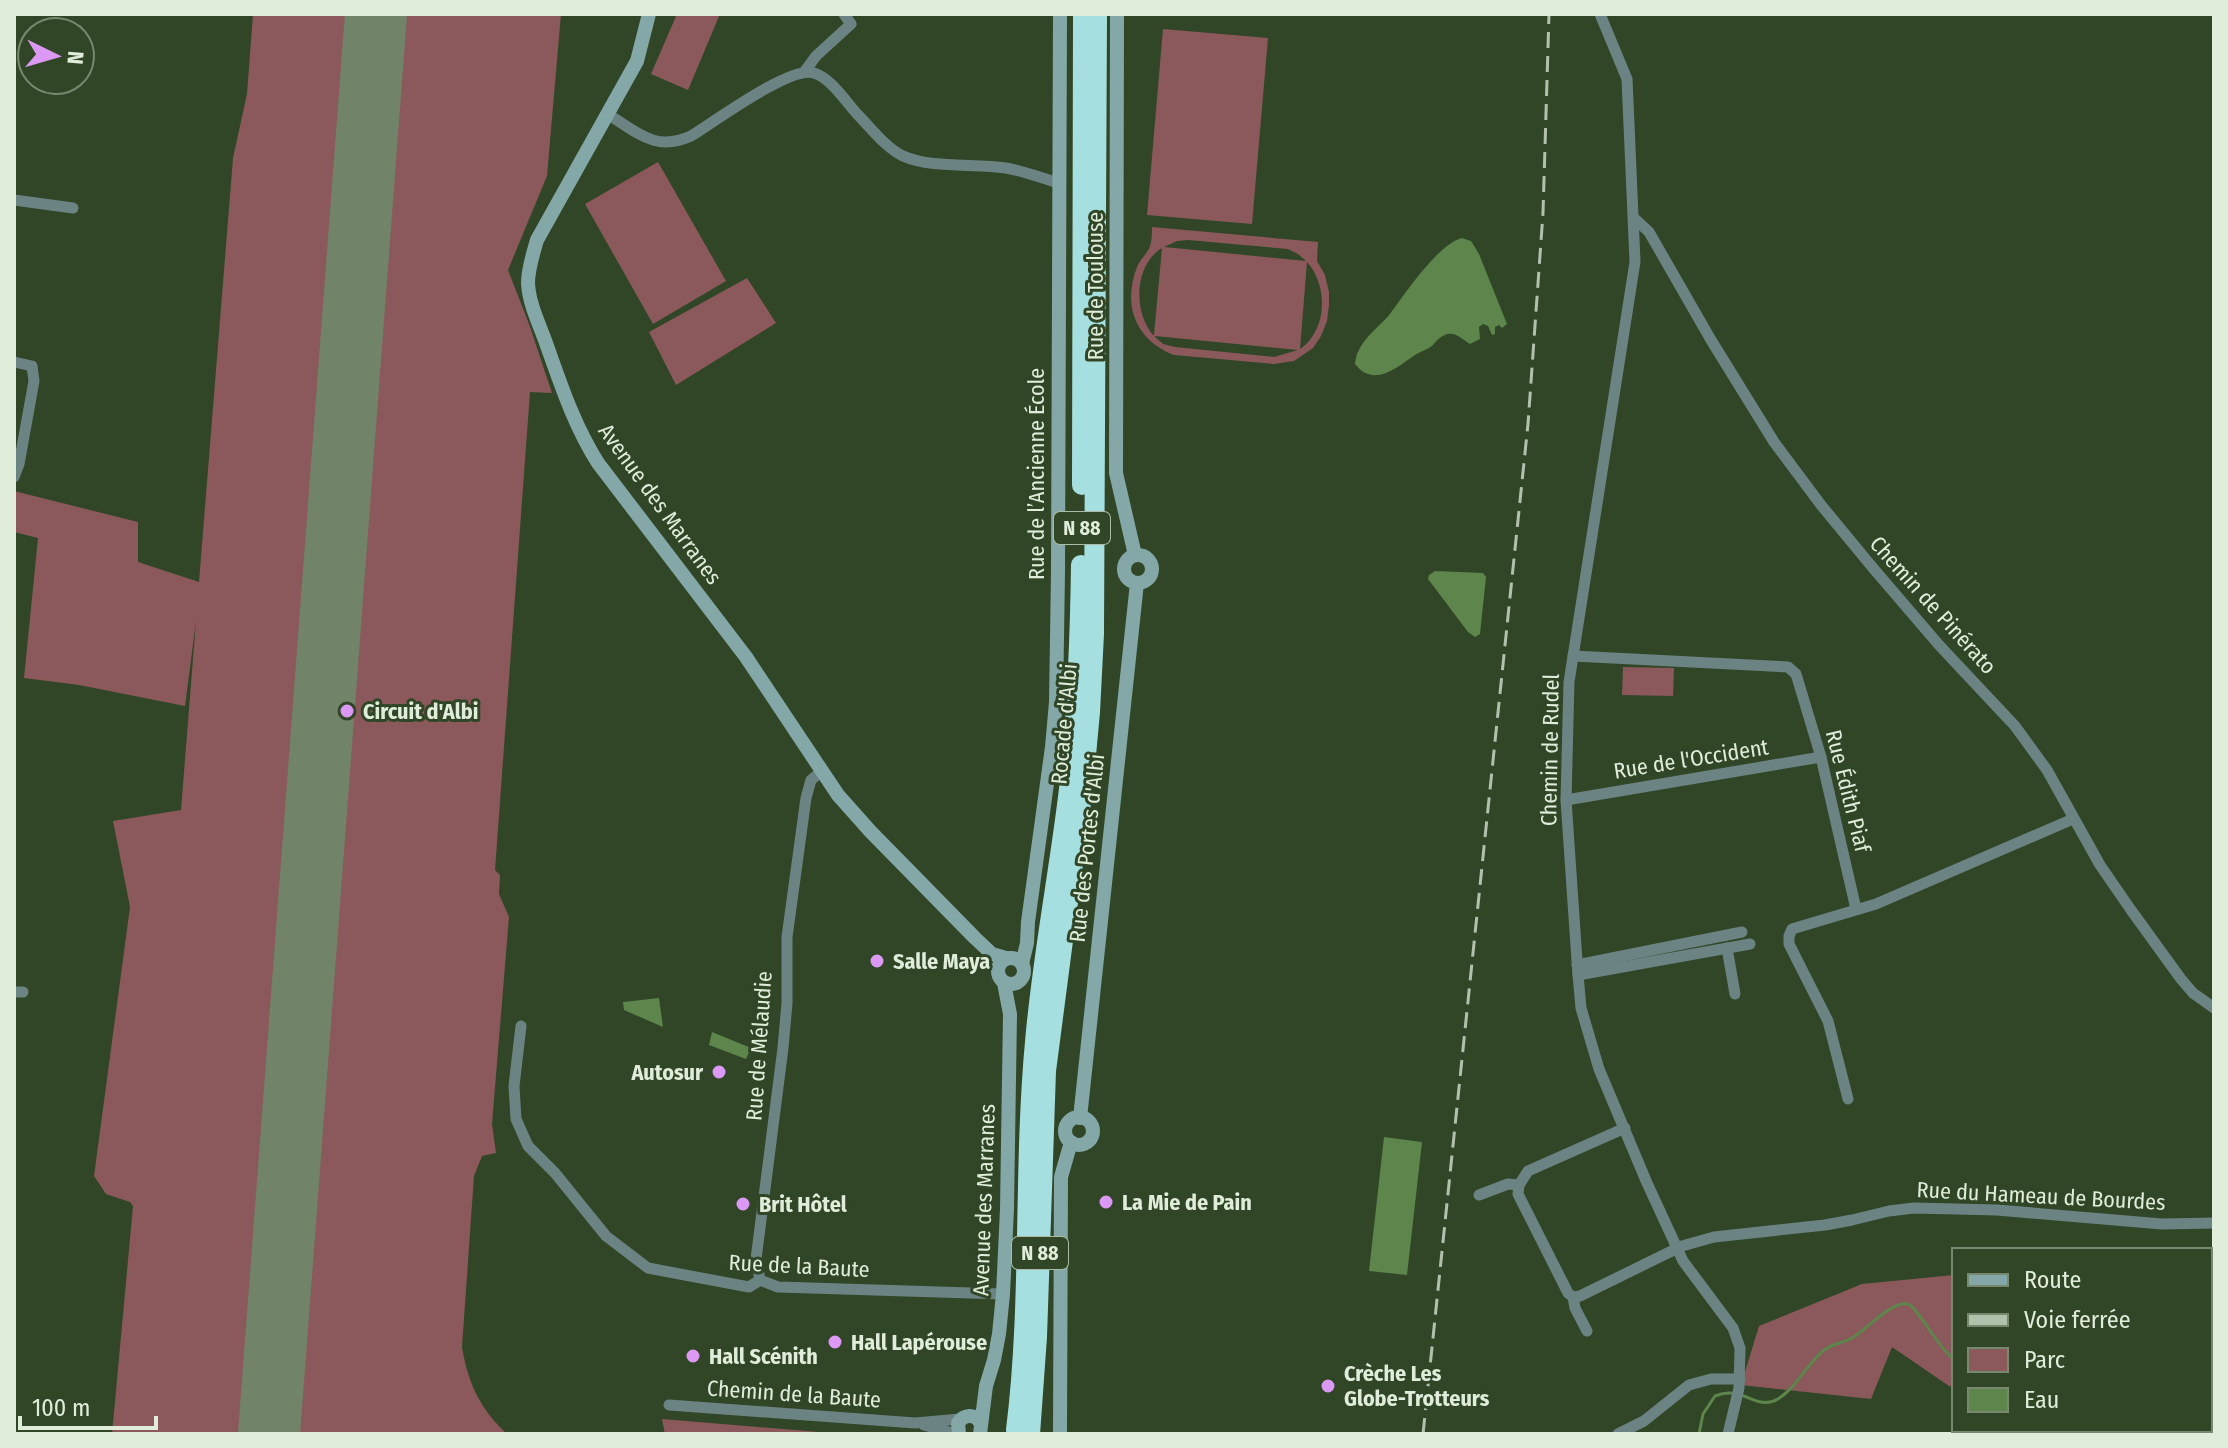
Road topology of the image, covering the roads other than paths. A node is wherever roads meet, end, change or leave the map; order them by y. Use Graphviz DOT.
graph roads {
  1 [pos="649,14"];
  2 [pos="844,14"];
  3 [pos="1060,14"];
  4 [pos="1083,14"];
  5 [pos="1097,14"];
  6 [pos="1117,14"];
  7 [pos="1600,14"];
  8 [pos="805,71"];
  9 [pos="609,115"];
  10 [pos="1059,183"];
  11 [pos="14,200"];
  12 [pos="73,208"];
  13 [pos="1634,218"];
  14 [pos="14,362"];
  15 [pos="14,477"];
  16 [pos="1137,583"];
  17 [pos="1573,656"];
  18 [pos="1821,757"];
  19 [pos="822,771"];
  20 [pos="1566,800"];
  21 [pos="2073,819"];
  22 [pos="1856,909"];
  23 [pos="1742,932"];
  24 [pos="1750,944"];
  25 [pos="1727,948"];
  26 [pos="1005,960"];
  27 [pos="1578,970"];
  28 [pos="1021,980"];
  29 [pos="1004,983"];
  30 [pos="1735,994"];
  31 [pos="2214,1008"];
  32 [pos="1010,1014"];
  33 [pos="521,1026"];
  34 [pos="1046,1071"];
  35 [pos="1848,1099"];
  36 [pos="1080,1118"];
  37 [pos="1625,1128"];
  38 [pos="1071,1142"];
  39 [pos="1519,1185"];
  40 [pos="1479,1195"];
  41 [pos="2214,1223"];
  42 [pos="1677,1247"];
  43 [pos="760,1280"];
  44 [pos="1025,1290"];
  45 [pos="1003,1294"];
  46 [pos="1573,1297"];
  47 [pos="1587,1331"];
  48 [pos="986,1386"];
  49 [pos="1739,1389"];
  50 [pos="669,1405"];
  51 [pos="961,1426"];
  52 [pos="981,1429"];
  53 [pos="1006,1434"];
  54 [pos="1016,1434"];
  55 [pos="1030,1434"];
  56 [pos="1042,1434"];
  57 [pos="1060,1434"];
  58 [pos="1618,1434"];
  59 [pos="1728,1434"];
  1 -- 9 [label="street, Avenue des Marranes"];
  2 -- 8 [label="street"];
  3 -- 10 [label="street, Rue de l’Ancienne École"];
  4 -- 44 [label="highway, Rocade d'Albi / N 88"];
  5 -- 34 [label="highway, Rocade d'Albi / N 88"];
  6 -- 16 [label="street, Rue de Toulouse"];
  7 -- 13 [label="street, Chemin de Rudel"];
  8 -- 9 [label="street"];
  8 -- 10 [label="street"];
  9 -- 19 [label="street, Avenue des Marranes"];
  10 -- 26 [label="street, Rue de l’Ancienne École"];
  11 -- 12 [label="street"];
  13 -- 17 [label="street, Chemin de Rudel"];
  13 -- 21 [label="street, Chemin de Pinérato"];
  14 -- 15 [label="street"];
  16 -- 36 [label="street, Rue des Portes d'Albi"];
  17 -- 18 [label="street, Rue Édith Piaf"];
  17 -- 20 [label="street, Chemin de Rudel"];
  18 -- 20 [label="street, Rue de l'Occident"];
  18 -- 22 [label="street, Rue Édith Piaf"];
  19 -- 26 [label="street, Avenue des Marranes"];
  19 -- 43 [label="street, Rue de Mélaudie"];
  20 -- 27 [label="street, Chemin de Rudel"];
  21 -- 22 [label="street"];
  21 -- 31 [label="street, Chemin de Pinérato"];
  22 -- 35 [label="street"];
  23 -- 27 [label="street"];
  24 -- 25 [label="street"];
  25 -- 27 [label="street"];
  25 -- 30 [label="street"];
  26 -- 28 [label="street, Avenue des Marranes"];
  26 -- 29 [label="street, Avenue des Marranes"];
  27 -- 37 [label="street, Chemin de Rudel"];
  28 -- 29 [label="street"];
  28 -- 32 [label="street, Avenue des Marranes"];
  29 -- 32 [label="street, Avenue des Marranes"];
  32 -- 45 [label="street, Avenue des Marranes"];
  33 -- 43 [label="street, Rue de la Baute"];
  34 -- 55 [label="highway, Rocade d'Albi / N 88"];
  34 -- 56 [label="highway"];
  36 -- 38 [label="street"];
  36 -- 38 [label="street"];
  37 -- 39 [label="street"];
  37 -- 42 [label="street, Chemin de Rudel"];
  38 -- 57 [label="street"];
  39 -- 40 [label="street"];
  39 -- 46 [label="street"];
  41 -- 42 [label="street, Rue du Hameau de Bourdes"];
  42 -- 46 [label="street, Rue du Hameau de Bourdes"];
  42 -- 49 [label="street, Chemin de Rudel"];
  43 -- 45 [label="street, Rue de la Baute"];
  44 -- 53 [label="highway"];
  44 -- 54 [label="highway, Rocade d'Albi / N 88"];
  45 -- 48 [label="street, Avenue des Marranes"];
  46 -- 47 [label="street"];
  48 -- 51 [label="street, Avenue des Marranes"];
  48 -- 52 [label="street, Avenue des Marranes"];
  49 -- 58 [label="street"];
  49 -- 59 [label="street, Chemin de Rudel"];
  50 -- 51 [label="street, Chemin de la Baute"];
  51 -- 52 [label="street"];
}
